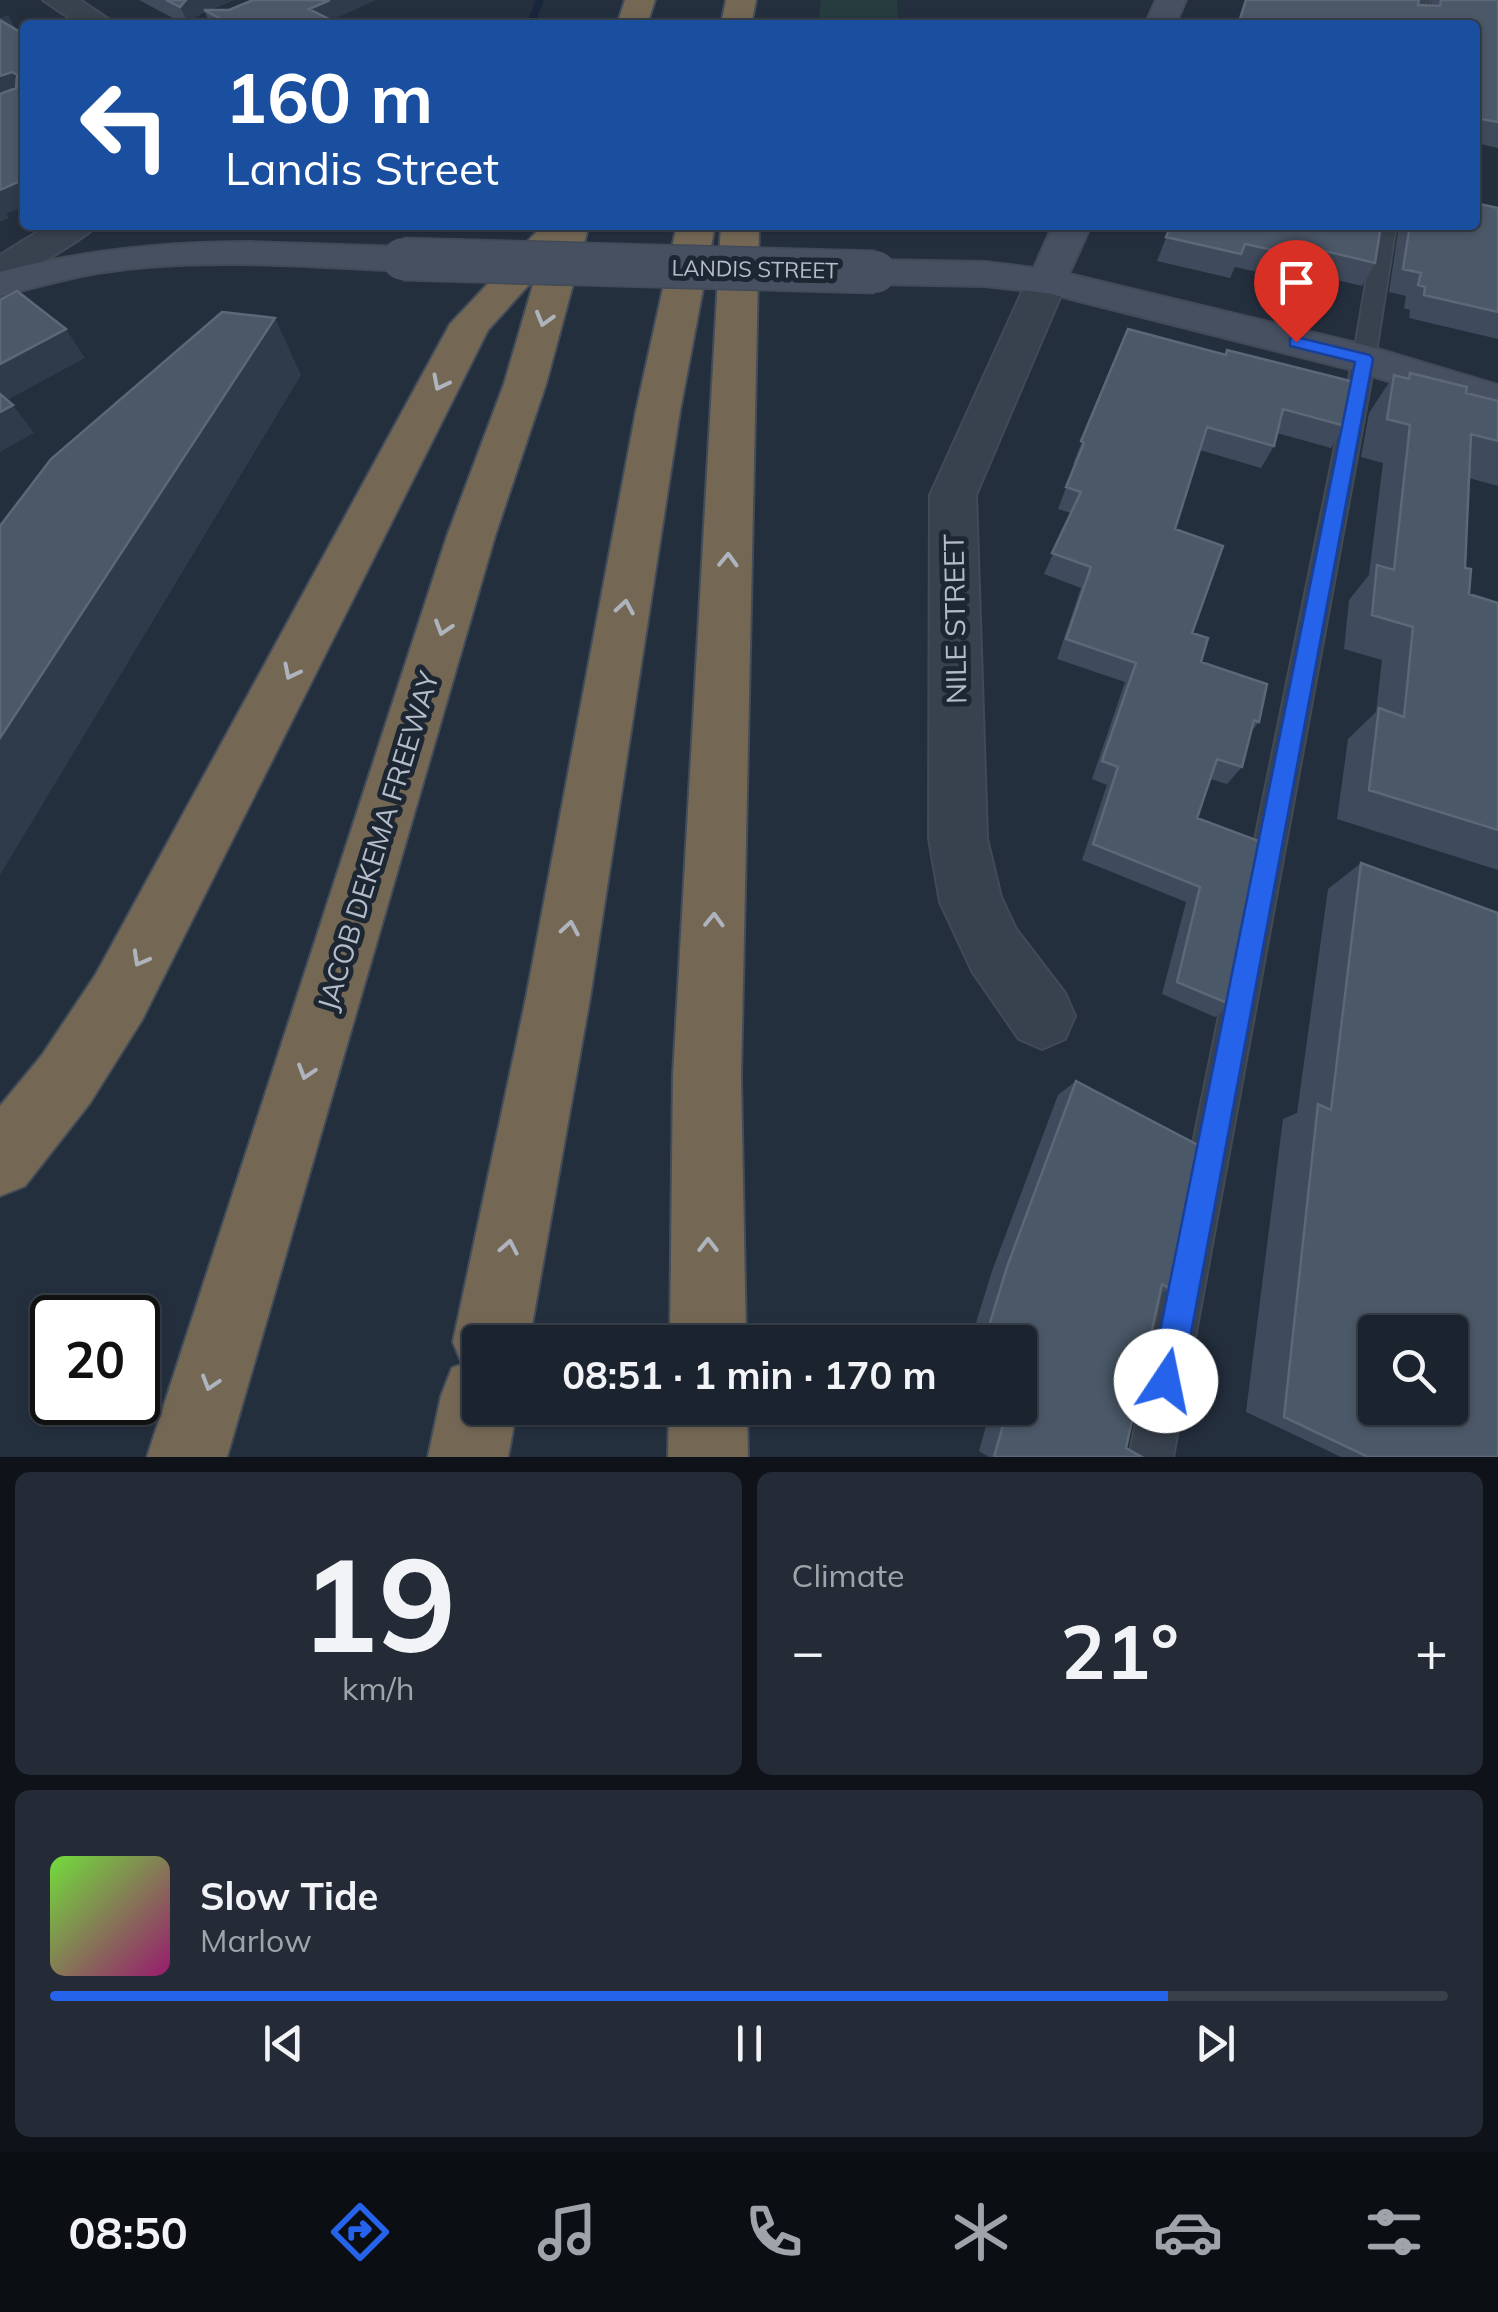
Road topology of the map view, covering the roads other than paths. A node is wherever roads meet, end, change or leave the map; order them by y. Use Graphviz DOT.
graph roads {
  1 [pos="58,0"];
  2 [pos="93,20"];
  3 [pos="68,230"];
  4 [pos="562,230"];
  5 [pos="566,230"];
  6 [pos="695,230"];
  7 [pos="740,230"];
  8 [pos="1070,230"];
  9 [pos="1385,230"];
  10 [pos="0,273"];
  11 [pos="1047,280"];
  12 [pos="0,284"];
  13 [pos="1364,359"];
  14 [pos="1498,400"];
  15 [pos="1042,1016"];
  16 [pos="0,1162"];
  17 [pos="493,1325"];
  18 [pos="708,1325"];
  19 [pos="474,1425"];
  20 [pos="708,1425"];
  21 [pos="187,1457"];
  22 [pos="468,1457"];
  23 [pos="708,1457"];
  24 [pos="1151,1457"];
  1 -- 2 [label="street"];
  3 -- 10 [label="street"];
  4 -- 16 [label="highway, one-way"];
  5 -- 21 [label="highway, JACOB DEKEMA FREEWAY, one-way"];
  17 -- 6 [label="highway, one-way"];
  18 -- 7 [label="highway, one-way"];
  8 -- 11 [label="main road, NILE STREET"];
  9 -- 13 [label="lane"];
  11 -- 12 [label="main road, LANDIS STREET, bridge"];
  11 -- 13 [label="main road, LANDIS STREET"];
  11 -- 15 [label="street, NILE STREET"];
  13 -- 14 [label="main road, LANDIS STREET"];
  13 -- 24 [label="lane"];
  19 -- 22 [label="highway"];
  20 -- 23 [label="highway"];
}
